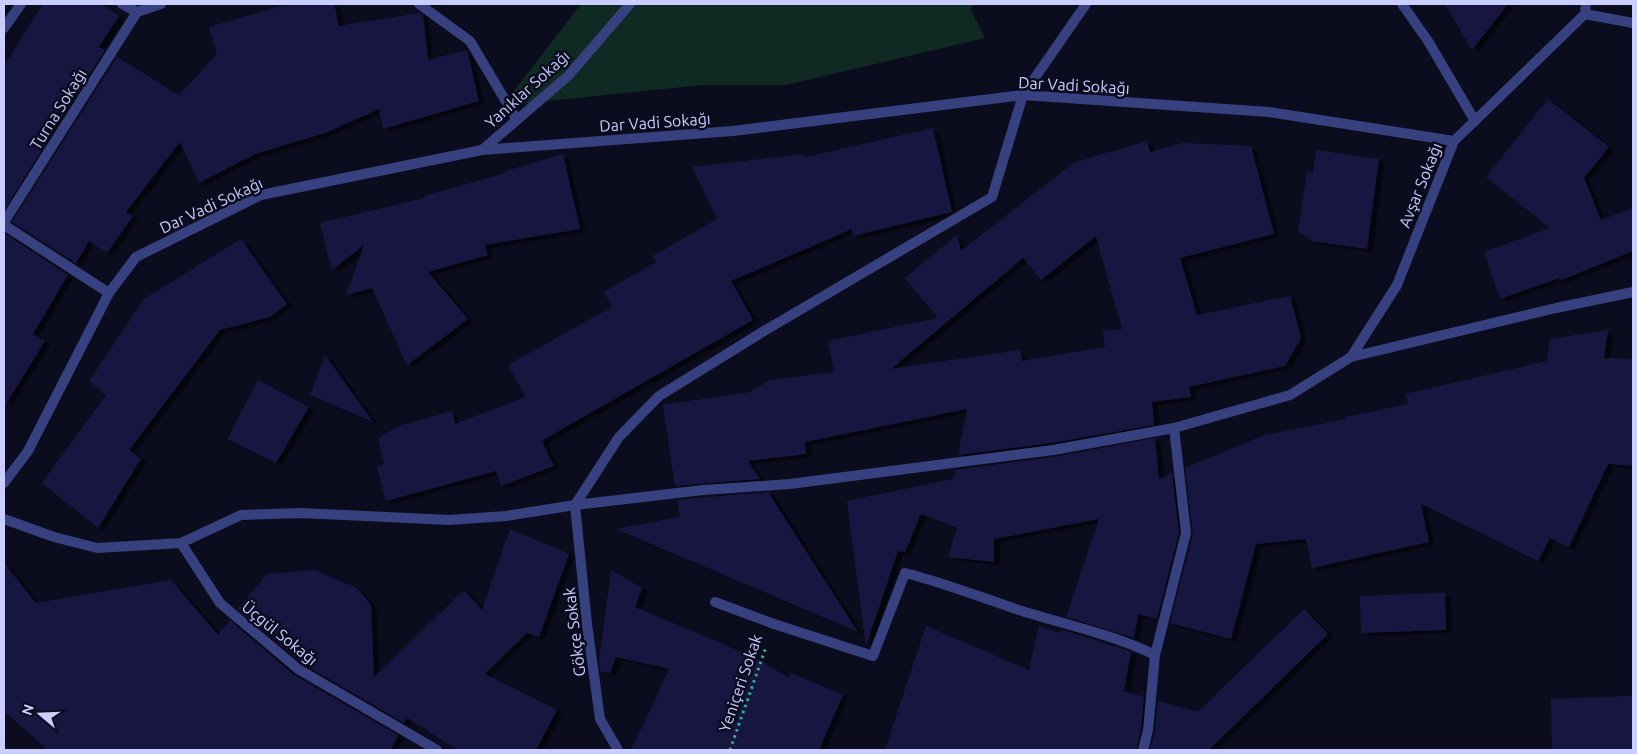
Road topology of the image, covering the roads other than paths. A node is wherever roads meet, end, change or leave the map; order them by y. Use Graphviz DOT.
graph roads {
  1 [pos="22,4"];
  2 [pos="122,4"];
  3 [pos="161,4"];
  4 [pos="419,4"];
  5 [pos="630,4"];
  6 [pos="1086,4"];
  7 [pos="1402,4"];
  8 [pos="1585,9"];
  9 [pos="137,12"];
  10 [pos="1633,24"];
  11 [pos="4,28"];
  12 [pos="1023,95"];
  13 [pos="517,120"];
  14 [pos="1474,121"];
  15 [pos="1454,140"];
  16 [pos="482,150"];
  17 [pos="4,223"];
  18 [pos="1633,292"];
  19 [pos="110,294"];
  20 [pos="1352,357"];
  21 [pos="1174,428"];
  22 [pos="4,483"];
  23 [pos="575,505"];
  24 [pos="4,519"];
  25 [pos="181,543"];
  26 [pos="715,602"];
  27 [pos="1155,655"];
  28 [pos="438,750"];
  29 [pos="618,750"];
  30 [pos="1143,750"];
  1 -- 11 [label="street"];
  2 -- 9 [label="street"];
  3 -- 9 [label="street"];
  4 -- 13 [label="street"];
  5 -- 13 [label="street, Yanıklar Sokağı"];
  6 -- 12 [label="street"];
  7 -- 14 [label="street"];
  8 -- 10 [label="street"];
  8 -- 14 [label="street, Avşar Sokağı"];
  9 -- 17 [label="street, Turna Sokağı"];
  12 -- 15 [label="street, Dar Vadi Sokağı"];
  12 -- 16 [label="street, Dar Vadi Sokağı"];
  12 -- 23 [label="street"];
  13 -- 16 [label="street, Yanıklar Sokağı"];
  14 -- 15 [label="street, Avşar Sokağı"];
  15 -- 20 [label="street, Avşar Sokağı"];
  16 -- 19 [label="street, Dar Vadi Sokağı"];
  17 -- 19 [label="street, Turna Sokağı"];
  18 -- 20 [label="street"];
  19 -- 22 [label="street, Dar Vadi Sokağı"];
  20 -- 21 [label="street"];
  21 -- 23 [label="street"];
  21 -- 27 [label="street"];
  23 -- 25 [label="street"];
  23 -- 29 [label="street, Gökçe Sokak"];
  24 -- 25 [label="street"];
  25 -- 28 [label="street, Üçgül Sokağı"];
  26 -- 27 [label="street"];
  27 -- 30 [label="street"];
}
